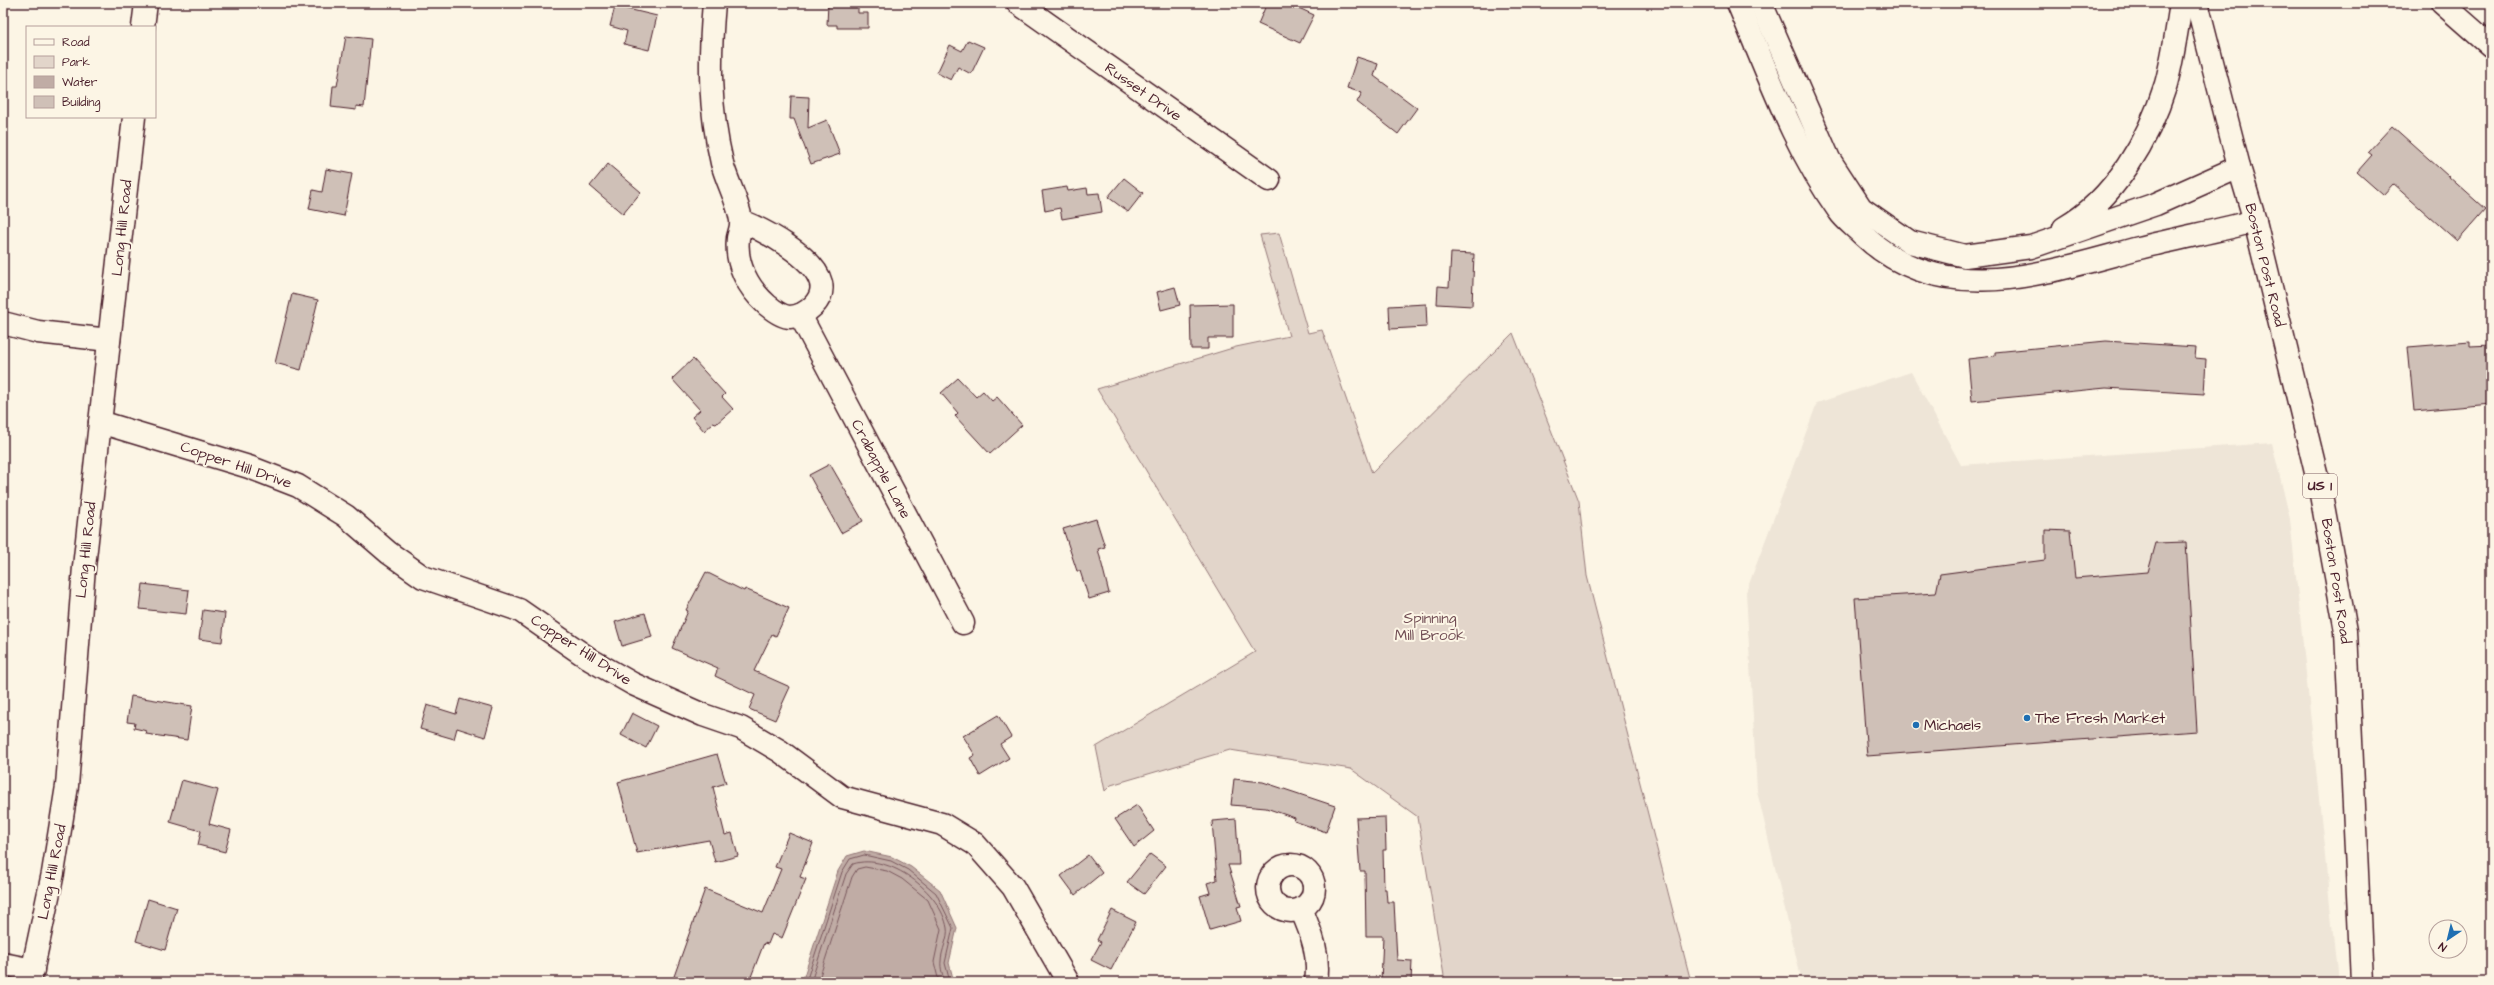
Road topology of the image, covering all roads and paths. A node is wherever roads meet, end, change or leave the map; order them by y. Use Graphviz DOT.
graph roads {
  1 [pos="146,3"];
  2 [pos="714,3"];
  3 [pos="1018,3"];
  4 [pos="1738,3"];
  5 [pos="1761,3"];
  6 [pos="2181,3"];
  7 [pos="2197,3"];
  8 [pos="2442,3"];
  9 [pos="143,26"];
  10 [pos="2491,46"];
  11 [pos="134,118"];
  12 [pos="2239,167"];
  13 [pos="1269,180"];
  14 [pos="741,221"];
  15 [pos="2255,221"];
  16 [pos="2031,247"];
  17 [pos="800,314"];
  18 [pos="3,323"];
  19 [pos="110,340"];
  20 [pos="100,422"];
  21 [pos="963,623"];
  22 [pos="1301,909"];
  23 [pos="3,964"];
  24 [pos="31,976"];
  25 [pos="1068,982"];
  26 [pos="1316,982"];
  27 [pos="2362,982"];
  1 -- 9 [label="main road"];
  2 -- 14 [label="main road"];
  3 -- 13 [label="main road, Russet Drive"];
  4 -- 15 [label="main road"];
  5 -- 16 [label="main road"];
  6 -- 16 [label="main road"];
  7 -- 12 [label="main road, Boston Post Road / US 1"];
  8 -- 10 [label="main road"];
  11 -- 19 [label="main road, Long Hill Road"];
  12 -- 15 [label="main road, Boston Post Road / US 1"];
  12 -- 16 [label="main road"];
  14 -- 17 [label="main road"];
  14 -- 17 [label="main road"];
  15 -- 27 [label="main road, Boston Post Road / US 1"];
  17 -- 21 [label="main road, Crabapple Lane"];
  18 -- 19 [label="main road"];
  19 -- 20 [label="main road, Long Hill Road"];
  20 -- 24 [label="main road, Long Hill Road"];
  20 -- 25 [label="main road, Copper Hill Drive"];
  22 -- 26 [label="main road"];
  23 -- 24 [label="main road"];
}
